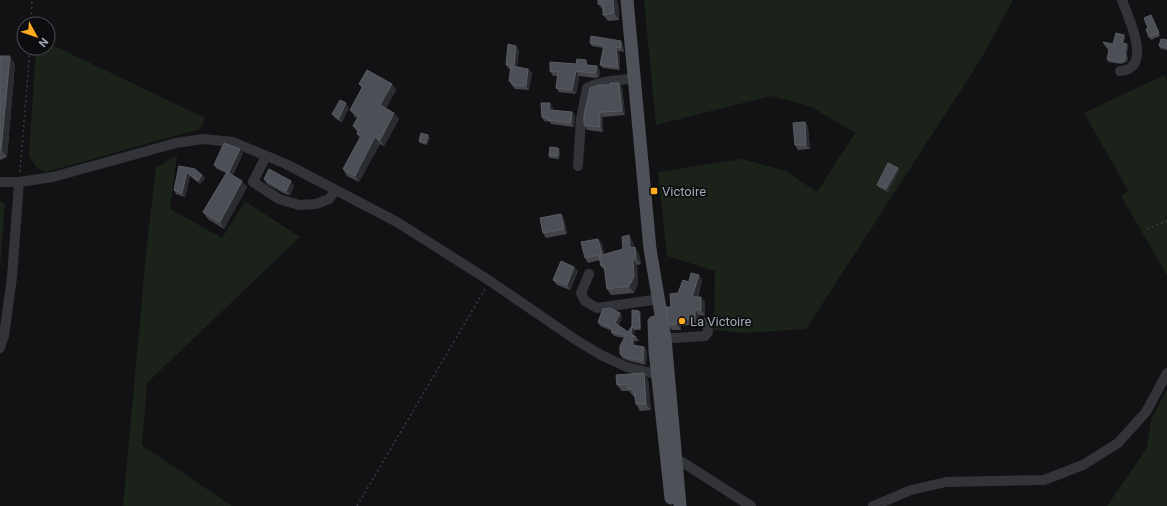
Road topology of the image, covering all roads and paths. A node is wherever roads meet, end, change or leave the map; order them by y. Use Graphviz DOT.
graph roads {
  1 [pos="32,0"];
  2 [pos="627,0"];
  3 [pos="1122,0"];
  4 [pos="31,16"];
  5 [pos="29,56"];
  6 [pos="1120,72"];
  7 [pos="634,78"];
  8 [pos="266,156"];
  9 [pos="578,166"];
  10 [pos="0,182"];
  11 [pos="19,182"];
  12 [pos="336,190"];
  13 [pos="1167,221"];
  14 [pos="1147,229"];
  15 [pos="652,263"];
  16 [pos="589,274"];
  17 [pos="490,281"];
  18 [pos="653,300"];
  19 [pos="707,322"];
  20 [pos="660,339"];
  21 [pos="0,348"];
  22 [pos="667,359"];
  23 [pos="658,372"];
  24 [pos="1167,373"];
  25 [pos="667,418"];
  26 [pos="672,468"];
  27 [pos="357,506"];
  28 [pos="672,506"];
  29 [pos="680,506"];
  30 [pos="750,506"];
  31 [pos="873,506"];
  1 -- 4 [label="path"];
  2 -- 7 [label="main road"];
  3 -- 6 [label="street"];
  5 -- 11 [label="path"];
  7 -- 9 [label="street"];
  7 -- 15 [label="main road"];
  8 -- 11 [label="street"];
  8 -- 12 [label="street"];
  8 -- 12 [label="street"];
  10 -- 11 [label="street"];
  11 -- 21 [label="street"];
  12 -- 17 [label="street"];
  13 -- 14 [label="path"];
  15 -- 18 [label="main road"];
  15 -- 20 [label="main road"];
  16 -- 18 [label="street"];
  17 -- 23 [label="street"];
  17 -- 27 [label="path"];
  18 -- 20 [label="main road"];
  19 -- 20 [label="street"];
  20 -- 22 [label="main road"];
  20 -- 23 [label="main road"];
  22 -- 23 [label="main road"];
  22 -- 25 [label="main road"];
  23 -- 25 [label="main road"];
  24 -- 31 [label="street"];
  25 -- 26 [label="main road"];
  26 -- 28 [label="main road"];
  26 -- 29 [label="main road"];
  26 -- 30 [label="street"];
}
